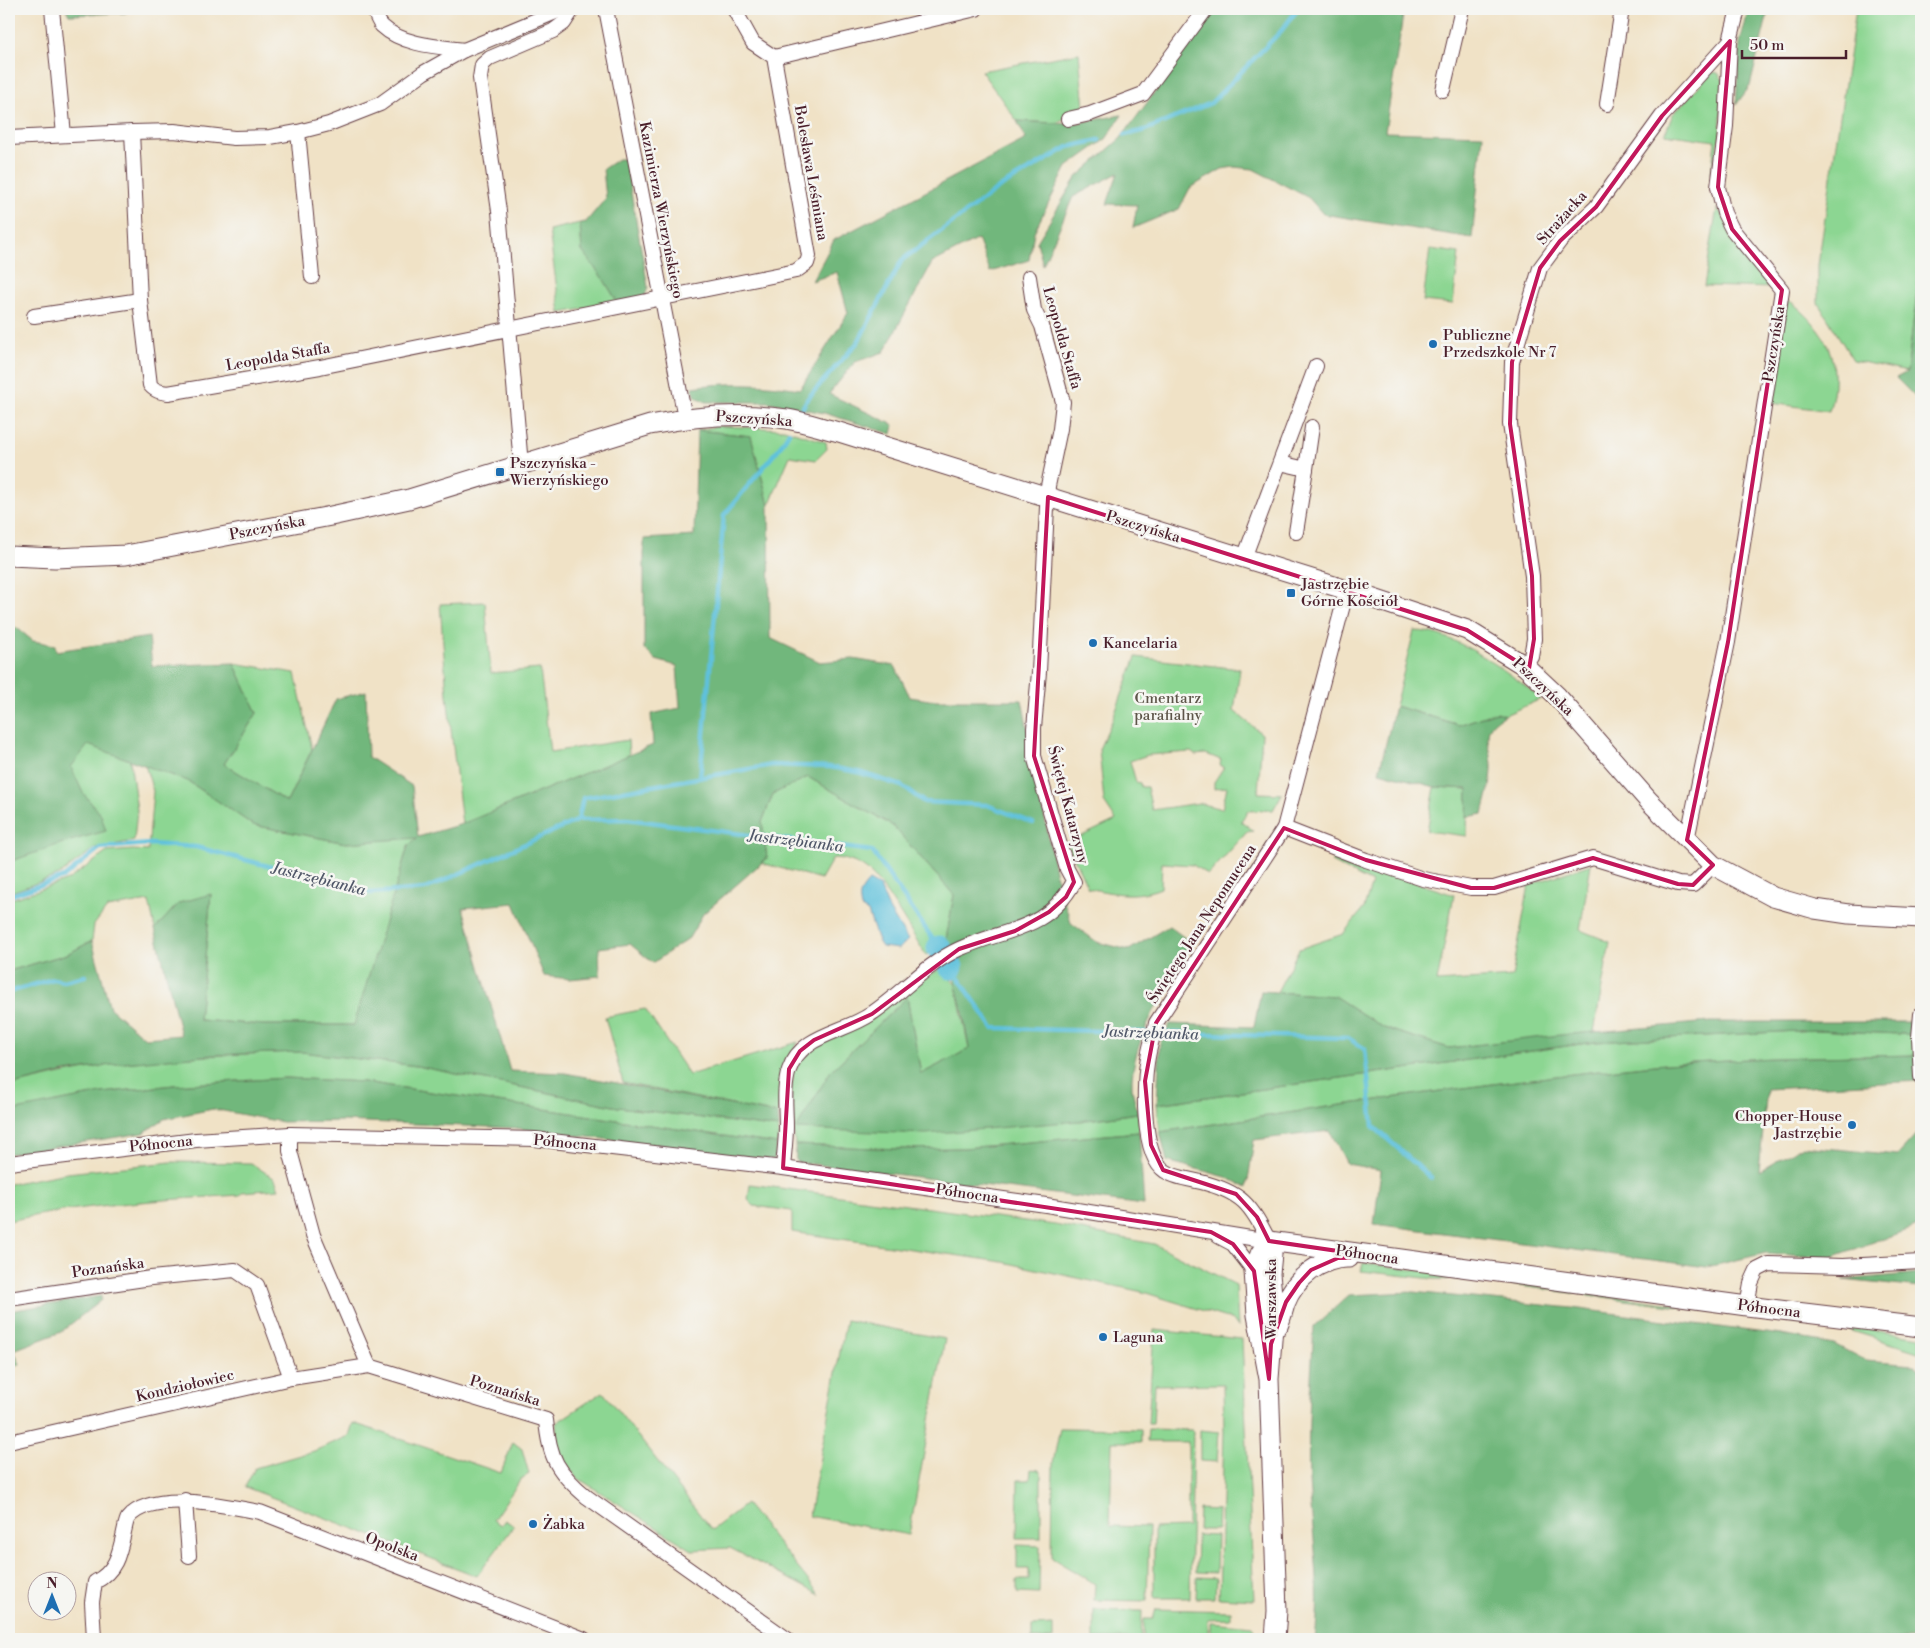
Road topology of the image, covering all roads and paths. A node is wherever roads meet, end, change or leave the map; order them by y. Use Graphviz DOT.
graph roads {
  1 [pos="52,9"];
  2 [pos="373,9"];
  3 [pos="564,9"];
  4 [pos="573,9"];
  5 [pos="606,9"];
  6 [pos="734,9"];
  7 [pos="976,9"];
  8 [pos="1206,9"];
  9 [pos="1462,9"];
  10 [pos="1622,9"];
  11 [pos="1738,9"];
  12 [pos="1730,41"];
  13 [pos="464,50"];
  14 [pos="774,57"];
  15 [pos="1443,90"];
  16 [pos="1607,104"];
  17 [pos="1068,119"];
  18 [pos="132,132"];
  19 [pos="298,132"];
  20 [pos="64,135"];
  21 [pos="9,138"];
  22 [pos="1029,277"];
  23 [pos="312,278"];
  24 [pos="662,298"];
  25 [pos="140,300"];
  26 [pos="34,316"];
  27 [pos="509,328"];
  28 [pos="1316,366"];
  29 [pos="685,418"];
  30 [pos="1312,427"];
  31 [pos="1280,463"];
  32 [pos="521,465"];
  33 [pos="1306,469"];
  34 [pos="1048,497"];
  35 [pos="1296,532"];
  36 [pos="9,556"];
  37 [pos="1244,558"];
  38 [pos="1347,590"];
  39 [pos="1528,661"];
  40 [pos="1284,828"];
  41 [pos="1687,840"];
  42 [pos="1713,865"];
  43 [pos="1921,918"];
  44 [pos="1921,1014"];
  45 [pos="1921,1077"];
  46 [pos="290,1134"];
  47 [pos="9,1163"];
  48 [pos="783,1168"];
  49 [pos="1211,1232"];
  50 [pos="1269,1242"];
  51 [pos="1379,1257"];
  52 [pos="1921,1262"];
  53 [pos="1254,1271"];
  54 [pos="9,1299"];
  55 [pos="1747,1306"];
  56 [pos="1921,1327"];
  57 [pos="1271,1344"];
  58 [pos="369,1366"];
  59 [pos="291,1378"];
  60 [pos="1269,1379"];
  61 [pos="9,1442"];
  62 [pos="184,1500"];
  63 [pos="189,1556"];
  64 [pos="94,1639"];
  65 [pos="584,1639"];
  66 [pos="787,1639"];
  67 [pos="1275,1639"];
  1 -- 20 [label="street"];
  2 -- 13 [label="street"];
  3 -- 13 [label="street"];
  4 -- 27 [label="street"];
  5 -- 24 [label="street, Kazimierza Wierzyńskiego"];
  6 -- 14 [label="street"];
  7 -- 14 [label="street"];
  8 -- 17 [label="street"];
  9 -- 15 [label="street"];
  10 -- 16 [label="street"];
  11 -- 12 [label="street, Strażacka"];
  12 -- 39 [label="street, Strażacka"];
  12 -- 41 [label="street, Pszczyńska"];
  13 -- 19 [label="street"];
  14 -- 24 [label="street, Bolesława Leśmiana"];
  18 -- 19 [label="street"];
  18 -- 20 [label="street"];
  18 -- 25 [label="street, Leopolda Staffa"];
  19 -- 23 [label="street"];
  20 -- 21 [label="street"];
  22 -- 34 [label="street, Leopolda Staffa"];
  24 -- 27 [label="street, Leopolda Staffa"];
  24 -- 29 [label="street, Kazimierza Wierzyńskiego"];
  25 -- 26 [label="street"];
  25 -- 27 [label="street, Leopolda Staffa"];
  27 -- 32 [label="street"];
  28 -- 31 [label="street"];
  29 -- 32 [label="street, Pszczyńska"];
  29 -- 34 [label="street, Pszczyńska"];
  30 -- 33 [label="street"];
  31 -- 33 [label="street"];
  31 -- 37 [label="street"];
  32 -- 36 [label="street, Pszczyńska"];
  33 -- 35 [label="street"];
  34 -- 37 [label="street, Pszczyńska"];
  34 -- 48 [label="street, Świętej Katarzyny"];
  37 -- 38 [label="street, Pszczyńska"];
  38 -- 39 [label="street, Pszczyńska"];
  38 -- 40 [label="street, Świętego Jana Nepomucena"];
  39 -- 41 [label="street, Pszczyńska"];
  40 -- 42 [label="street"];
  40 -- 50 [label="street, Świętego Jana Nepomucena"];
  41 -- 42 [label="street, Pszczyńska"];
  42 -- 43 [label="street, Pszczyńska"];
  44 -- 45 [label="street"];
  46 -- 47 [label="street, Północna"];
  46 -- 48 [label="street, Północna"];
  46 -- 58 [label="street"];
  48 -- 49 [label="street, Północna"];
  49 -- 50 [label="street, Północna"];
  49 -- 53 [label="street"];
  50 -- 51 [label="street, Północna"];
  50 -- 53 [label="street, Warszawska"];
  50 -- 57 [label="street, Warszawska"];
  51 -- 55 [label="street, Północna"];
  51 -- 57 [label="street"];
  52 -- 55 [label="street"];
  53 -- 60 [label="street, Warszawska"];
  54 -- 59 [label="street, Poznańska"];
  55 -- 56 [label="street, Północna"];
  57 -- 60 [label="street, Warszawska"];
  58 -- 59 [label="street, Kondziołowiec"];
  58 -- 66 [label="street, Poznańska"];
  59 -- 61 [label="street, Kondziołowiec"];
  60 -- 67 [label="street, Warszawska"];
  62 -- 63 [label="street"];
  62 -- 64 [label="street, Opolska"];
  62 -- 65 [label="street, Opolska"];
}
